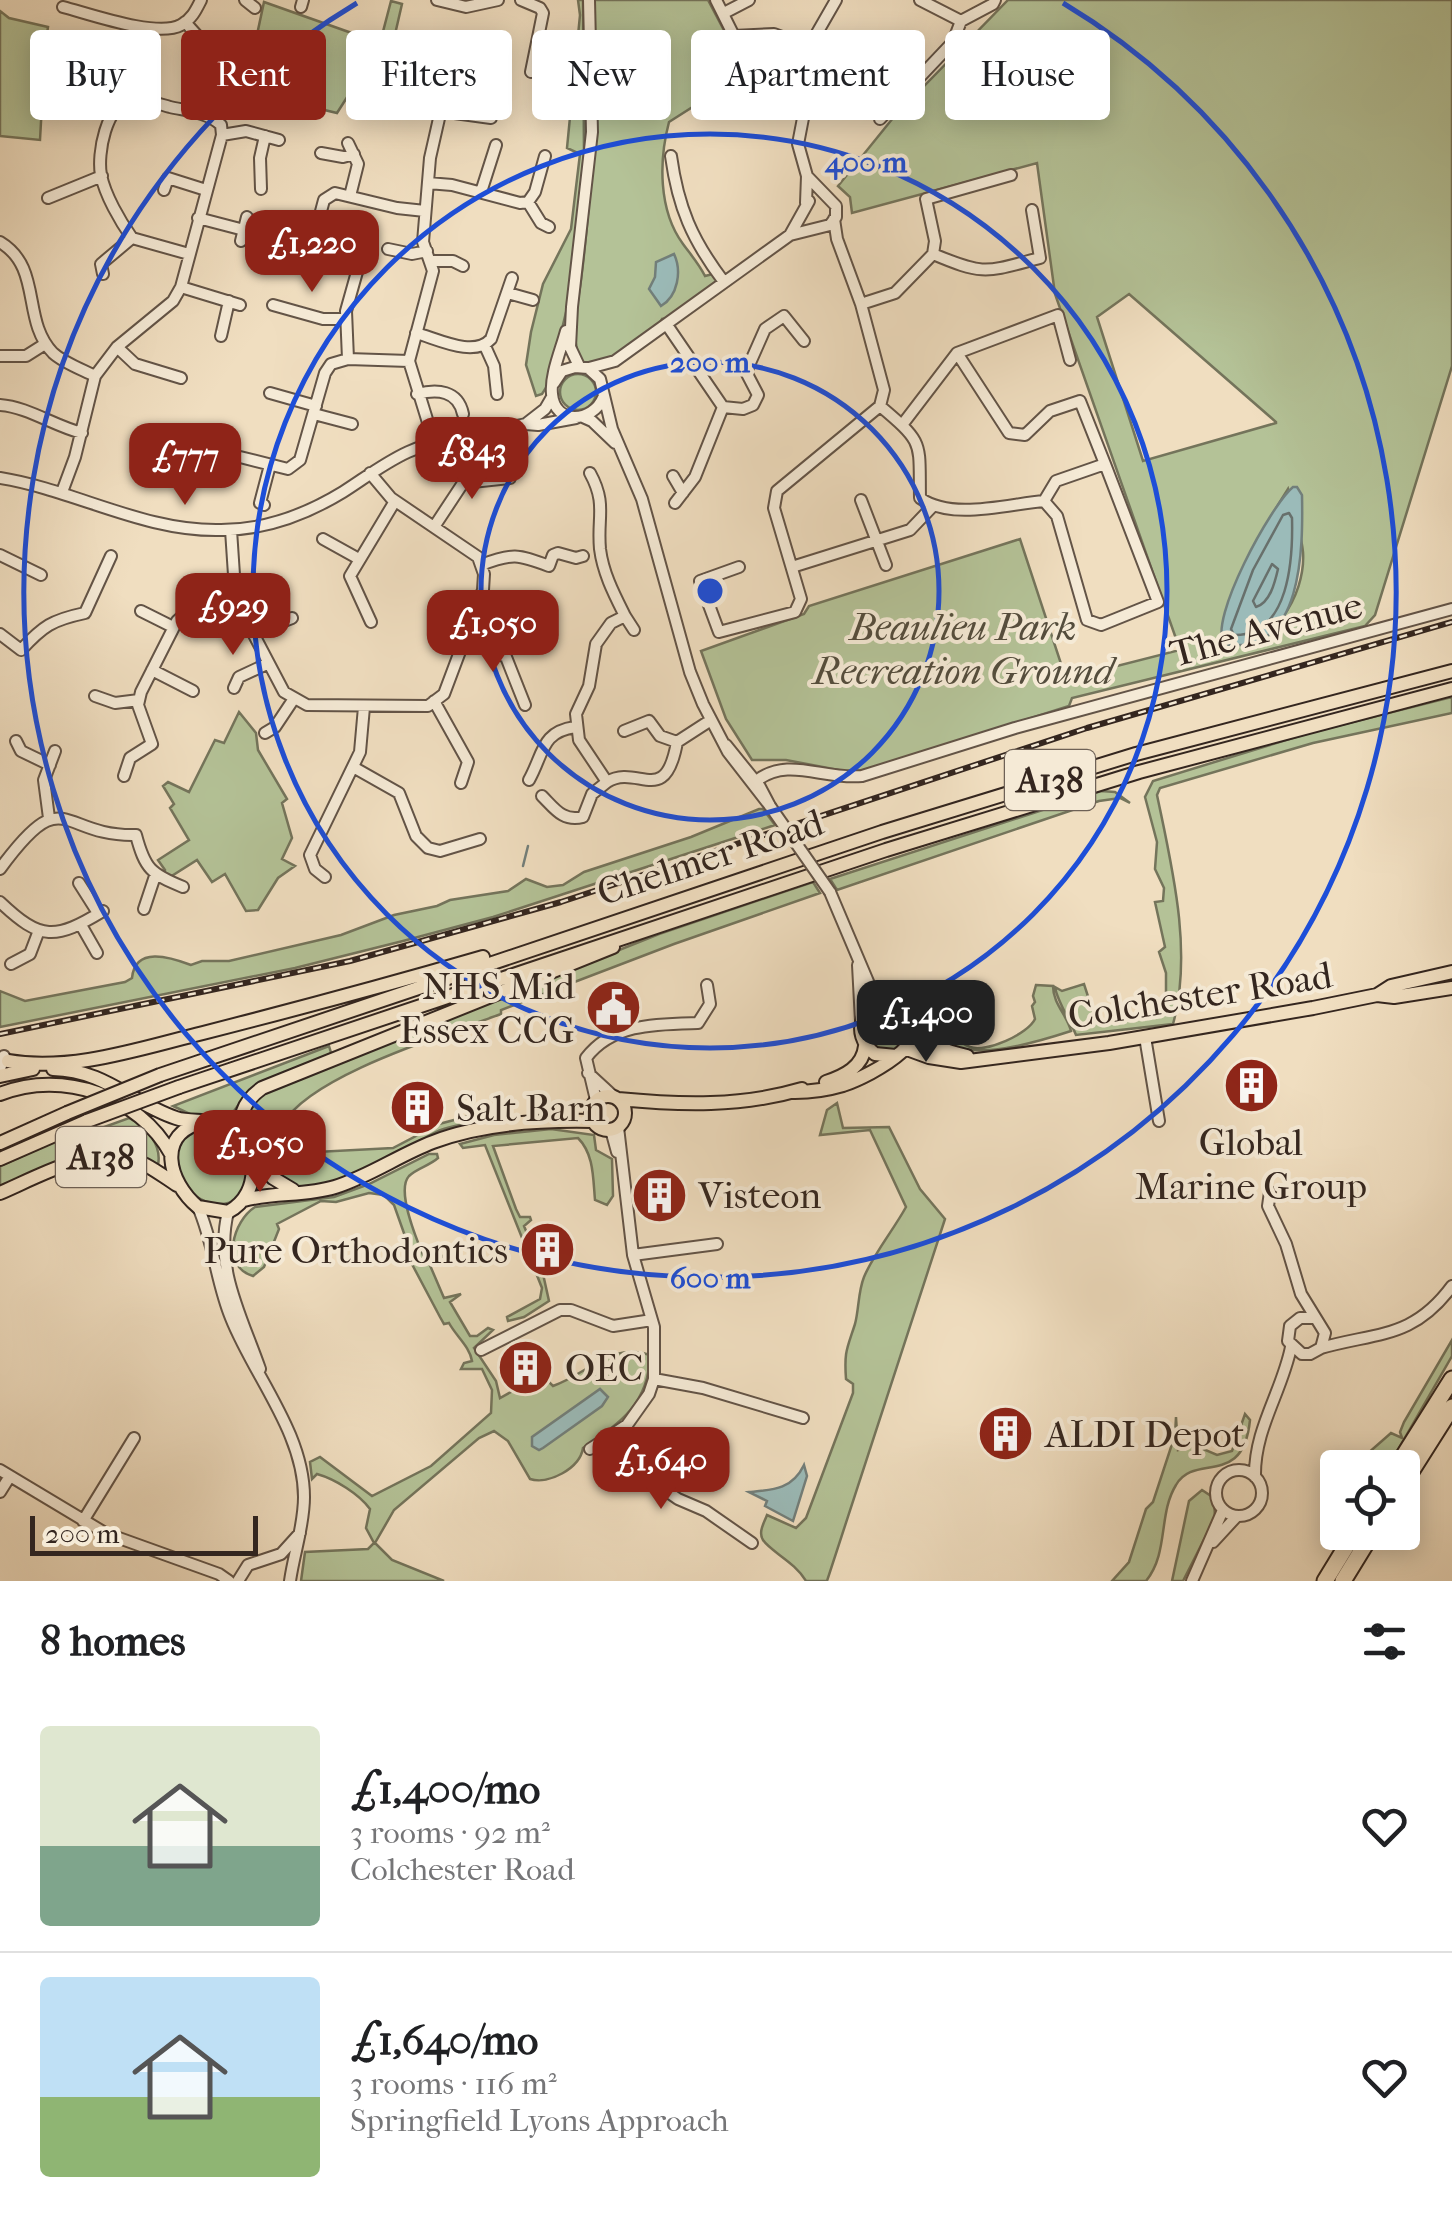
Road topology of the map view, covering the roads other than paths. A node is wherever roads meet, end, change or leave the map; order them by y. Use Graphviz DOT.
graph roads {
  1 [pos="201,0"];
  2 [pos="245,0"];
  3 [pos="436,0"];
  4 [pos="498,0"];
  5 [pos="524,0"];
  6 [pos="590,0"];
  7 [pos="716,0"];
  8 [pos="749,0"];
  9 [pos="836,0"];
  10 [pos="920,0"];
  11 [pos="995,0"];
  12 [pos="62,7"];
  13 [pos="255,8"];
  14 [pos="724,13"];
  15 [pos="960,21"];
  16 [pos="185,22"];
  17 [pos="192,30"];
  18 [pos="731,30"];
  19 [pos="819,30"];
  20 [pos="531,72"];
  21 [pos="925,72"];
  22 [pos="161,105"];
  23 [pos="111,120"];
  24 [pos="439,120"];
  25 [pos="803,120"];
  26 [pos="222,134"];
  27 [pos="265,136"];
  28 [pos="278,140"];
  29 [pos="496,145"];
  30 [pos="321,153"];
  31 [pos="545,156"];
  32 [pos="671,156"];
  33 [pos="171,165"];
  34 [pos="102,176"];
  35 [pos="806,176"];
  36 [pos="1011,176"];
  37 [pos="168,178"];
  38 [pos="428,183"];
  39 [pos="260,189"];
  40 [pos="164,190"];
  41 [pos="206,190"];
  42 [pos="481,192"];
  43 [pos="350,196"];
  44 [pos="825,196"];
  45 [pos="48,198"];
  46 [pos="528,202"];
  47 [pos="805,206"];
  48 [pos="1032,210"];
  49 [pos="426,211"];
  50 [pos="247,217"];
  51 [pos="198,218"];
  52 [pos="834,219"];
  53 [pos="550,228"];
  54 [pos="818,228"];
  55 [pos="790,235"];
  56 [pos="132,238"];
  57 [pos="0,242"];
  58 [pos="311,249"];
  59 [pos="388,249"];
  60 [pos="841,253"];
  61 [pos="189,254"];
  62 [pos="362,254"];
  63 [pos="934,254"];
  64 [pos="429,256"];
  65 [pos="342,262"];
  66 [pos="99,266"];
  67 [pos="358,266"];
  68 [pos="463,266"];
  69 [pos="512,278"];
  70 [pos="724,282"];
  71 [pos="180,287"];
  72 [pos="508,293"];
  73 [pos="533,300"];
  74 [pos="861,304"];
  75 [pos="273,305"];
  76 [pos="572,308"];
  77 [pos="345,320"];
  78 [pos="667,325"];
  79 [pos="416,333"];
  80 [pos="221,336"];
  81 [pos="804,342"];
  82 [pos="46,344"];
  83 [pos="118,346"];
  84 [pos="485,346"];
  85 [pos="957,353"];
  86 [pos="0,356"];
  87 [pos="348,360"];
  88 [pos="408,360"];
  89 [pos="1070,360"];
  90 [pos="615,361"];
  91 [pos="583,368"];
  92 [pos="95,376"];
  93 [pos="181,378"];
  94 [pos="554,383"];
  95 [pos="603,388"];
  96 [pos="270,393"];
  97 [pos="417,394"];
  98 [pos="498,394"];
  99 [pos="552,397"];
  100 [pos="0,405"];
  101 [pos="723,406"];
  102 [pos="880,406"];
  103 [pos="315,410"];
  104 [pos="463,414"];
  105 [pos="580,418"];
  106 [pos="352,424"];
  107 [pos="526,424"];
  108 [pos="902,424"];
  109 [pos="82,433"];
  110 [pos="434,442"];
  111 [pos="619,447"];
  112 [pos="240,457"];
  113 [pos="1106,464"];
  114 [pos="270,465"];
  115 [pos="370,473"];
  116 [pos="590,473"];
  117 [pos="673,476"];
  118 [pos="0,478"];
  119 [pos="510,478"];
  120 [pos="62,492"];
  121 [pos="683,492"];
  122 [pos="861,500"];
  123 [pos="395,501"];
  124 [pos="1044,501"];
  125 [pos="675,503"];
  126 [pos="264,505"];
  127 [pos="932,507"];
  128 [pos="434,527"];
  129 [pos="231,530"];
  130 [pos="323,539"];
  131 [pos="878,542"];
  132 [pos="0,556"];
  133 [pos="111,556"];
  134 [pos="583,556"];
  135 [pos="358,558"];
  136 [pos="481,566"];
  137 [pos="792,566"];
  138 [pos="886,566"];
  139 [pos="739,568"];
  140 [pos="41,576"];
  141 [pos="236,594"];
  142 [pos="1452,609"];
  143 [pos="141,610"];
  144 [pos="624,616"];
  145 [pos="292,618"];
  146 [pos="371,622"];
  147 [pos="173,627"];
  148 [pos="634,630"];
  149 [pos="253,633"];
  150 [pos="0,634"];
  151 [pos="464,639"];
  152 [pos="268,664"];
  153 [pos="152,670"];
  154 [pos="1452,671"];
  155 [pos="234,688"];
  156 [pos="1452,689"];
  157 [pos="193,691"];
  158 [pos="95,696"];
  159 [pos="139,700"];
  160 [pos="293,700"];
  161 [pos="434,702"];
  162 [pos="526,705"];
  163 [pos="364,708"];
  164 [pos="711,720"];
  165 [pos="576,727"];
  166 [pos="624,731"];
  167 [pos="265,734"];
  168 [pos="16,741"];
  169 [pos="677,742"];
  170 [pos="726,745"];
  171 [pos="55,751"];
  172 [pos="50,765"];
  173 [pos="353,767"];
  174 [pos="124,776"];
  175 [pos="529,780"];
  176 [pos="607,782"];
  177 [pos="756,782"];
  178 [pos="461,783"];
  179 [pos="542,796"];
  180 [pos="770,806"];
  181 [pos="49,818"];
  182 [pos="480,839"];
  183 [pos="2,860"];
  184 [pos="155,876"];
  185 [pos="325,877"];
  186 [pos="79,883"];
  187 [pos="184,887"];
  188 [pos="0,902"];
  189 [pos="653,907"];
  190 [pos="144,909"];
  191 [pos="674,919"];
  192 [pos="81,925"];
  193 [pos="38,933"];
  194 [pos="97,953"];
  195 [pos="857,958"];
  196 [pos="11,964"];
  197 [pos="1452,972"];
  198 [pos="708,984"];
  199 [pos="1452,988"];
  200 [pos="1377,994"];
  201 [pos="882,1002"];
  202 [pos="861,1021"];
  203 [pos="915,1026"];
  204 [pos="1145,1037"];
  205 [pos="866,1046"];
  206 [pos="902,1053"];
  207 [pos="972,1058"];
  208 [pos="2,1060"];
  209 [pos="77,1061"];
  210 [pos="44,1069"];
  211 [pos="587,1073"];
  212 [pos="794,1092"];
  213 [pos="0,1094"];
  214 [pos="616,1098"];
  215 [pos="654,1103"];
  216 [pos="1170,1106"];
  217 [pos="1157,1108"];
  218 [pos="593,1110"];
  219 [pos="1160,1121"];
  220 [pos="204,1122"];
  221 [pos="618,1123"];
  222 [pos="0,1143"];
  223 [pos="245,1148"];
  224 [pos="171,1154"];
  225 [pos="0,1159"];
  226 [pos="180,1186"];
  227 [pos="300,1192"];
  228 [pos="1270,1192"];
  229 [pos="0,1194"];
  230 [pos="244,1200"];
  231 [pos="198,1206"];
  232 [pos="228,1212"];
  233 [pos="717,1244"];
  234 [pos="632,1256"];
  235 [pos="1452,1286"];
  236 [pos="1300,1294"];
  237 [pos="652,1320"];
  238 [pos="1294,1322"];
  239 [pos="1318,1323"];
  240 [pos="1352,1339"];
  241 [pos="1291,1346"];
  242 [pos="481,1350"];
  243 [pos="1315,1351"];
  244 [pos="1285,1376"];
  245 [pos="654,1379"];
  246 [pos="1450,1381"];
  247 [pos="268,1392"];
  248 [pos="1452,1407"];
  249 [pos="804,1418"];
  250 [pos="615,1432"];
  251 [pos="134,1438"];
  252 [pos="1258,1440"];
  253 [pos="590,1449"];
  254 [pos="1407,1450"];
  255 [pos="1420,1458"];
  256 [pos="1238,1470"];
  257 [pos="5,1473"];
  258 [pos="1255,1477"];
  259 [pos="0,1492"];
  260 [pos="1222,1510"];
  261 [pos="1237,1516"];
  262 [pos="83,1521"];
  263 [pos="300,1532"];
  264 [pos="752,1543"];
  265 [pos="1208,1547"];
  266 [pos="1344,1550"];
  267 [pos="1362,1550"];
  268 [pos="264,1560"];
  269 [pos="218,1574"];
  270 [pos="241,1576"];
  271 [pos="290,1580"];
  272 [pos="230,1581"];
  273 [pos="1192,1581"];
  274 [pos="1325,1581"];
  275 [pos="1343,1581"];
  1 -- 16 [label="street"];
  2 -- 13 [label="street"];
  3 -- 4 [label="street"];
  5 -- 20 [label="street"];
  6 -- 76 [label="street"];
  7 -- 14 [label="street"];
  8 -- 14 [label="street"];
  9 -- 19 [label="street"];
  10 -- 15 [label="street"];
  11 -- 15 [label="street"];
  12 -- 16 [label="street"];
  14 -- 18 [label="street"];
  15 -- 21 [label="street"];
  16 -- 17 [label="street"];
  22 -- 26 [label="street"];
  23 -- 34 [label="street"];
  24 -- 38 [label="street"];
  25 -- 35 [label="street"];
  26 -- 27 [label="street"];
  26 -- 41 [label="street"];
  27 -- 28 [label="street"];
  27 -- 39 [label="street"];
  29 -- 42 [label="street"];
  30 -- 43 [label="street"];
  31 -- 46 [label="street"];
  32 -- 70 [label="street"];
  33 -- 37 [label="street"];
  34 -- 45 [label="street"];
  34 -- 56 [label="street"];
  35 -- 44 [label="street"];
  35 -- 47 [label="street"];
  36 -- 63 [label="street"];
  37 -- 40 [label="street"];
  37 -- 41 [label="street"];
  38 -- 42 [label="street"];
  38 -- 49 [label="street"];
  41 -- 51 [label="street"];
  42 -- 46 [label="street"];
  43 -- 49 [label="street"];
  43 -- 58 [label="street"];
  44 -- 47 [label="street"];
  44 -- 52 [label="street"];
  46 -- 53 [label="street"];
  47 -- 54 [label="street"];
  47 -- 55 [label="street"];
  48 -- 63 [label="street"];
  49 -- 64 [label="street"];
  50 -- 51 [label="street"];
  51 -- 61 [label="street"];
  52 -- 54 [label="street"];
  52 -- 60 [label="street"];
  54 -- 55 [label="street"];
  54 -- 60 [label="street"];
  55 -- 70 [label="street"];
  56 -- 61 [label="street"];
  56 -- 66 [label="street"];
  57 -- 82 [label="street"];
  59 -- 64 [label="street"];
  60 -- 74 [label="street"];
  61 -- 71 [label="street"];
  62 -- 67 [label="street"];
  63 -- 74 [label="street"];
  64 -- 68 [label="street"];
  64 -- 79 [label="street"];
  65 -- 67 [label="street"];
  67 -- 77 [label="street"];
  69 -- 72 [label="street"];
  70 -- 78 [label="street"];
  71 -- 80 [label="street"];
  71 -- 83 [label="street"];
  72 -- 73 [label="street"];
  72 -- 84 [label="street"];
  74 -- 102 [label="street"];
  75 -- 77 [label="street"];
  76 -- 91 [label="street"];
  76 -- 94 [label="street"];
  77 -- 87 [label="street"];
  78 -- 90 [label="street"];
  78 -- 101 [label="street"];
  79 -- 84 [label="street"];
  79 -- 88 [label="street"];
  81 -- 101 [label="street"];
  82 -- 86 [label="street"];
  82 -- 92 [label="street"];
  83 -- 92 [label="street"];
  83 -- 93 [label="street"];
  84 -- 98 [label="street"];
  85 -- 89 [label="street"];
  85 -- 108 [label="street"];
  85 -- 113 [label="street"];
  87 -- 88 [label="street"];
  87 -- 103 [label="street"];
  88 -- 97 [label="street"];
  90 -- 91 [label="street"];
  90 -- 95 [label="street"];
  91 -- 94 [label="street"];
  91 -- 95 [label="street"];
  92 -- 109 [label="street"];
  94 -- 99 [label="street"];
  95 -- 105 [label="street"];
  95 -- 111 [label="street"];
  96 -- 103 [label="street"];
  97 -- 104 [label="street"];
  97 -- 110 [label="street"];
  99 -- 105 [label="street"];
  99 -- 107 [label="street"];
  100 -- 109 [label="street"];
  101 -- 121 [label="street"];
  102 -- 108 [label="street"];
  102 -- 137 [label="street"];
  103 -- 106 [label="street"];
  103 -- 114 [label="street"];
  105 -- 107 [label="street"];
  105 -- 111 [label="street"];
  107 -- 110 [label="street"];
  108 -- 127 [label="street"];
  109 -- 120 [label="street"];
  110 -- 115 [label="street"];
  111 -- 164 [label="street"];
  112 -- 114 [label="street"];
  113 -- 124 [label="street"];
  113 -- 124 [label="street"];
  114 -- 126 [label="street"];
  115 -- 123 [label="street"];
  115 -- 129 [label="street"];
  116 -- 144 [label="street"];
  117 -- 121 [label="street"];
  118 -- 120 [label="street"];
  119 -- 128 [label="street"];
  120 -- 129 [label="street"];
  121 -- 125 [label="street"];
  122 -- 131 [label="street"];
  123 -- 128 [label="street"];
  123 -- 135 [label="street"];
  124 -- 127 [label="street"];
  127 -- 131 [label="street"];
  128 -- 136 [label="street"];
  129 -- 141 [label="street"];
  130 -- 135 [label="street"];
  131 -- 137 [label="street"];
  131 -- 138 [label="street"];
  132 -- 140 [label="street"];
  133 -- 150 [label="street"];
  134 -- 136 [label="street"];
  135 -- 146 [label="street"];
  136 -- 151 [label="street"];
  137 -- 139 [label="street"];
  141 -- 147 [label="street"];
  141 -- 149 [label="street"];
  142 -- 177 [label="street, The Avenue"];
  143 -- 147 [label="street"];
  144 -- 148 [label="street"];
  144 -- 165 [label="street"];
  145 -- 149 [label="street"];
  147 -- 153 [label="street"];
  149 -- 152 [label="street"];
  151 -- 161 [label="street"];
  151 -- 162 [label="street"];
  152 -- 155 [label="street"];
  152 -- 160 [label="street"];
  153 -- 157 [label="street"];
  153 -- 159 [label="street"];
  154 -- 189 [label="main road, Chelmer Road / A138"];
  156 -- 191 [label="main road, Chelmer Road / A138"];
  158 -- 159 [label="street"];
  159 -- 174 [label="street"];
  160 -- 163 [label="street"];
  160 -- 167 [label="street"];
  161 -- 163 [label="street"];
  161 -- 178 [label="street"];
  163 -- 173 [label="street"];
  164 -- 169 [label="street"];
  164 -- 170 [label="street"];
  165 -- 175 [label="street"];
  165 -- 176 [label="street"];
  166 -- 169 [label="street"];
  168 -- 172 [label="street"];
  169 -- 176 [label="street"];
  170 -- 177 [label="street"];
  170 -- 180 [label="street"];
  171 -- 172 [label="street"];
  172 -- 181 [label="street"];
  173 -- 182 [label="street"];
  173 -- 185 [label="street"];
  176 -- 179 [label="street"];
  177 -- 180 [label="street"];
  180 -- 195 [label="street, bridge"];
  181 -- 183 [label="street"];
  181 -- 184 [label="street"];
  184 -- 187 [label="street"];
  184 -- 190 [label="street"];
  186 -- 192 [label="street"];
  188 -- 193 [label="street"];
  189 -- 209 [label="main road"];
  189 -- 222 [label="main road, Chelmer Road / A138, bridge"];
  191 -- 223 [label="main road, A138"];
  191 -- 225 [label="main road, Chelmer Road / A138, bridge"];
  192 -- 193 [label="street"];
  192 -- 194 [label="street"];
  193 -- 196 [label="street"];
  195 -- 201 [label="street"];
  195 -- 202 [label="street"];
  197 -- 200 [label="main road, Colchester Road"];
  198 -- 211 [label="street"];
  199 -- 200 [label="main road, Colchester Road"];
  200 -- 204 [label="main road, Colchester Road"];
  201 -- 202 [label="main road"];
  201 -- 203 [label="main road"];
  202 -- 205 [label="main road"];
  203 -- 206 [label="main road"];
  203 -- 207 [label="main road, Colchester Road"];
  204 -- 207 [label="main road, Colchester Road"];
  204 -- 217 [label="street"];
  205 -- 206 [label="main road"];
  205 -- 212 [label="main road"];
  206 -- 207 [label="main road, Colchester Road"];
  206 -- 212 [label="main road"];
  208 -- 209 [label="main road"];
  208 -- 210 [label="main road"];
  209 -- 210 [label="main road"];
  210 -- 220 [label="main road"];
  211 -- 214 [label="street"];
  211 -- 218 [label="street"];
  212 -- 215 [label="main road"];
  213 -- 224 [label="main road"];
  214 -- 215 [label="main road"];
  214 -- 218 [label="main road"];
  214 -- 221 [label="main road"];
  215 -- 221 [label="main road"];
  216 -- 217 [label="street"];
  217 -- 219 [label="street"];
  218 -- 221 [label="main road"];
  218 -- 227 [label="main road"];
  220 -- 223 [label="main road"];
  220 -- 224 [label="main road"];
  221 -- 234 [label="street"];
  223 -- 227 [label="main road"];
  223 -- 230 [label="main road"];
  224 -- 226 [label="main road"];
  226 -- 229 [label="main road, A138"];
  226 -- 231 [label="main road"];
  227 -- 230 [label="main road"];
  228 -- 236 [label="street"];
  230 -- 232 [label="main road"];
  231 -- 232 [label="main road"];
  231 -- 247 [label="street"];
  232 -- 247 [label="street"];
  233 -- 234 [label="street"];
  234 -- 237 [label="street"];
  235 -- 240 [label="street"];
  236 -- 238 [label="street"];
  236 -- 239 [label="street"];
  237 -- 242 [label="street"];
  237 -- 245 [label="street"];
  238 -- 239 [label="street"];
  238 -- 241 [label="street"];
  239 -- 240 [label="street"];
  239 -- 243 [label="street"];
  240 -- 243 [label="street"];
  241 -- 243 [label="street"];
  241 -- 244 [label="street"];
  243 -- 244 [label="street"];
  244 -- 252 [label="street"];
  245 -- 249 [label="street"];
  245 -- 250 [label="street"];
  246 -- 254 [label="highway"];
  247 -- 263 [label="street"];
  248 -- 255 [label="highway"];
  250 -- 253 [label="street"];
  250 -- 264 [label="street"];
  251 -- 262 [label="street"];
  252 -- 256 [label="street"];
  252 -- 258 [label="street"];
  256 -- 258 [label="street"];
  256 -- 260 [label="street"];
  257 -- 259 [label="street"];
  257 -- 262 [label="street"];
  258 -- 261 [label="street"];
  260 -- 261 [label="street"];
  260 -- 265 [label="street"];
  261 -- 265 [label="street"];
  262 -- 269 [label="street"];
  263 -- 268 [label="street"];
  263 -- 271 [label="street"];
  265 -- 273 [label="street"];
  266 -- 274 [label="highway"];
  267 -- 275 [label="highway"];
  268 -- 270 [label="street"];
  268 -- 271 [label="street"];
  269 -- 270 [label="street"];
  269 -- 272 [label="street"];
}
